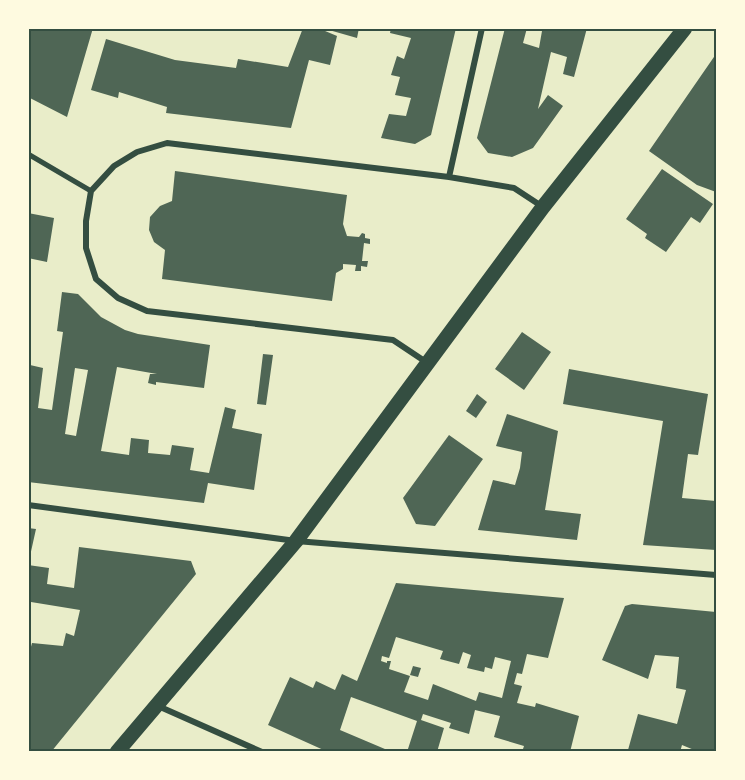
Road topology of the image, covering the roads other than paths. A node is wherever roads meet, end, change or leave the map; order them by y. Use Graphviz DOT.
graph roads {
  1 [pos="482,28"];
  2 [pos="685,28"];
  3 [pos="28,154"];
  4 [pos="449,177"];
  5 [pos="91,191"];
  6 [pos="543,207"];
  7 [pos="429,363"];
  8 [pos="28,506"];
  9 [pos="296,541"];
  10 [pos="717,575"];
  11 [pos="155,705"];
  12 [pos="117,752"];
  13 [pos="262,752"];
  1 -- 4 [label="street"];
  2 -- 6 [label="main road"];
  3 -- 5 [label="street"];
  4 -- 5 [label="street"];
  4 -- 6 [label="street"];
  5 -- 7 [label="street"];
  6 -- 7 [label="main road"];
  7 -- 9 [label="main road"];
  8 -- 9 [label="street"];
  9 -- 10 [label="street"];
  9 -- 11 [label="main road"];
  11 -- 12 [label="main road"];
  11 -- 13 [label="street"];
}
